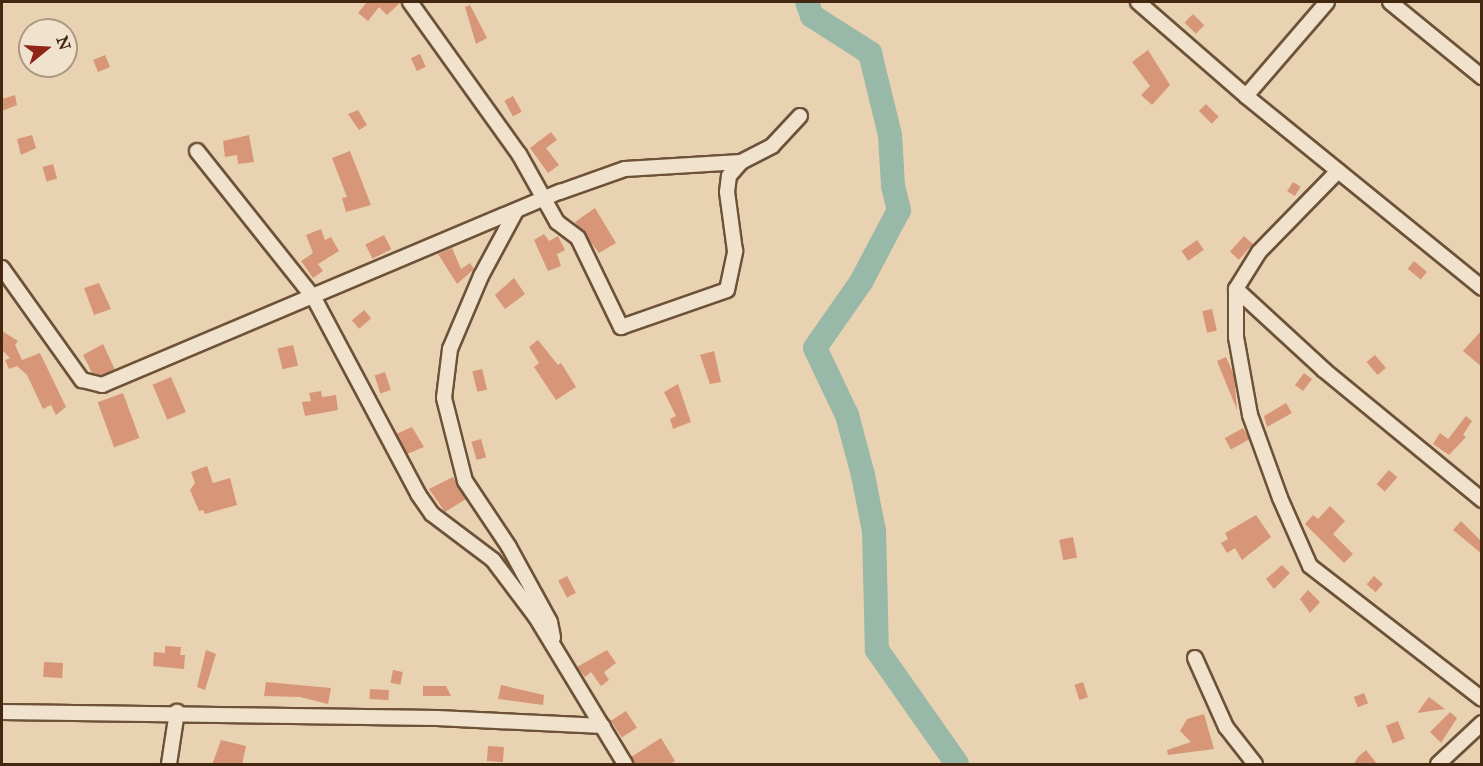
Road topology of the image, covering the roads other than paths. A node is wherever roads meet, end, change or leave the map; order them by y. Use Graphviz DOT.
graph roads {
  1 [pos="410,2"];
  2 [pos="1138,2"];
  3 [pos="1327,2"];
  4 [pos="1390,2"];
  5 [pos="1482,77"];
  6 [pos="1246,96"];
  7 [pos="800,116"];
  8 [pos="197,151"];
  9 [pos="741,162"];
  10 [pos="1338,171"];
  11 [pos="545,199"];
  12 [pos="516,211"];
  13 [pos="2,268"];
  14 [pos="1482,288"];
  15 [pos="1236,289"];
  16 [pos="314,298"];
  17 [pos="1482,500"];
  18 [pos="556,650"];
  19 [pos="1195,658"];
  20 [pos="1482,699"];
  21 [pos="2,712"];
  22 [pos="177,712"];
  23 [pos="1482,723"];
  24 [pos="603,726"];
  25 [pos="169,765"];
  26 [pos="626,765"];
  27 [pos="1255,765"];
  28 [pos="1438,765"];
  1 -- 11 [label="street"];
  2 -- 6 [label="street"];
  3 -- 6 [label="street"];
  4 -- 5 [label="street"];
  6 -- 10 [label="street"];
  7 -- 9 [label="street"];
  8 -- 16 [label="street"];
  9 -- 11 [label="street"];
  9 -- 11 [label="street"];
  10 -- 14 [label="street"];
  10 -- 15 [label="street"];
  11 -- 12 [label="street"];
  12 -- 16 [label="street"];
  12 -- 18 [label="street"];
  13 -- 16 [label="street"];
  15 -- 17 [label="street"];
  15 -- 20 [label="street"];
  16 -- 18 [label="street"];
  18 -- 24 [label="street"];
  19 -- 27 [label="street"];
  21 -- 22 [label="street"];
  22 -- 24 [label="street"];
  22 -- 25 [label="street"];
  23 -- 28 [label="street"];
  24 -- 26 [label="street"];
}
